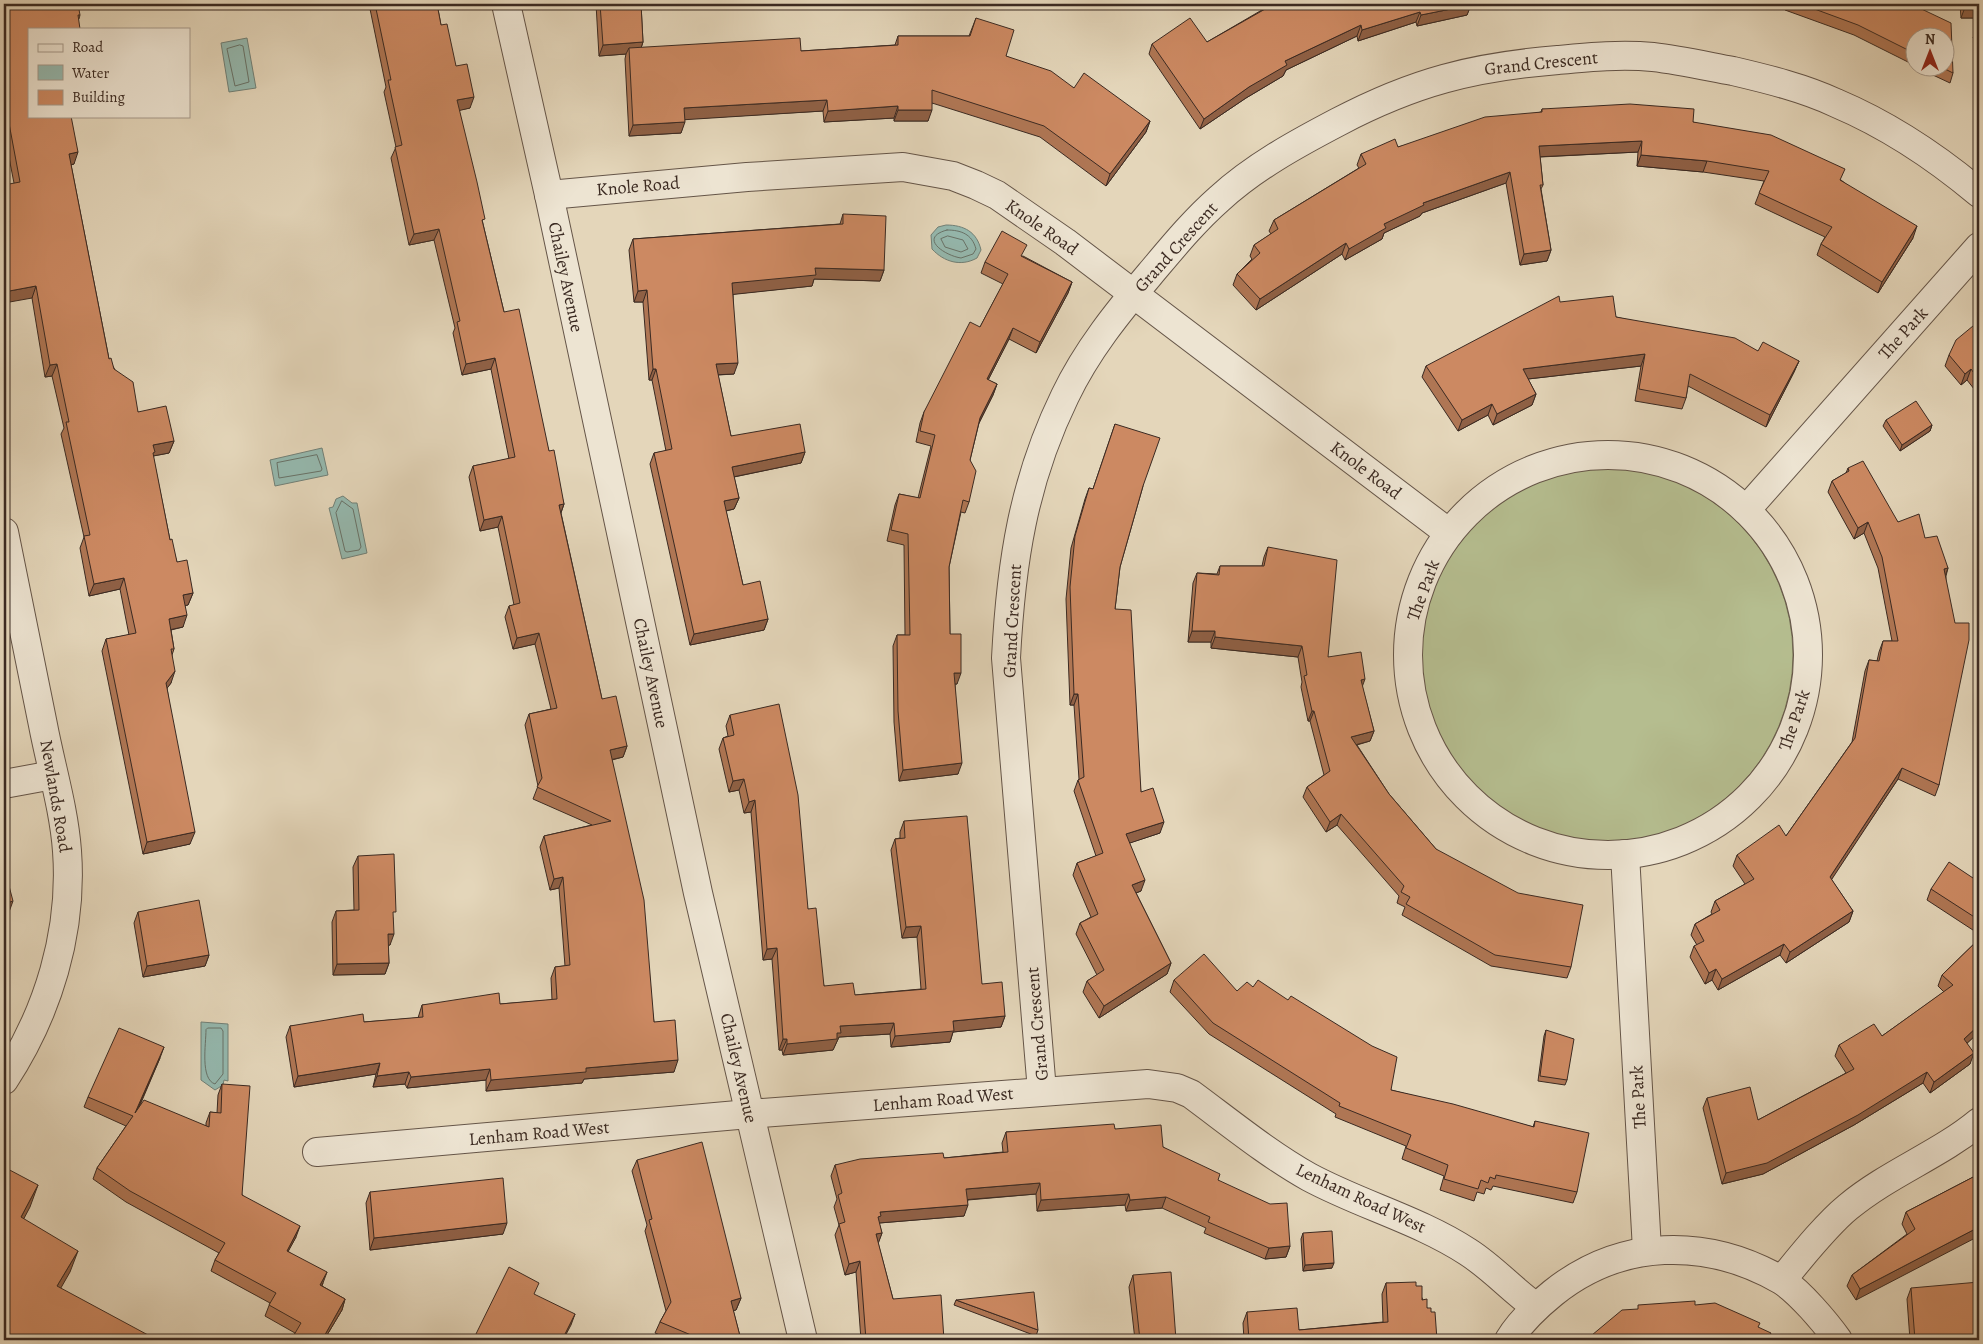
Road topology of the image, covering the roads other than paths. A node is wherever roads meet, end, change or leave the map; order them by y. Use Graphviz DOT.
graph roads {
  1 [pos="506,4"];
  2 [pos="1979,193"];
  3 [pos="549,195"];
  4 [pos="1979,247"];
  5 [pos="1133,294"];
  6 [pos="1746,510"];
  7 [pos="4,532"];
  8 [pos="1449,533"];
  9 [pos="52,775"];
  10 [pos="4,784"];
  11 [pos="1625,854"];
  12 [pos="4,1080"];
  13 [pos="1042,1091"];
  14 [pos="750,1114"];
  15 [pos="1979,1122"];
  16 [pos="317,1152"];
  17 [pos="1647,1250"];
  18 [pos="1782,1280"];
  19 [pos="1536,1307"];
  20 [pos="803,1340"];
  21 [pos="1509,1340"];
  22 [pos="1838,1340"];
  1 -- 3 [label="street, Chailey Avenue"];
  2 -- 5 [label="street, Grand Crescent"];
  3 -- 5 [label="street, Knole Road"];
  3 -- 14 [label="street, Chailey Avenue"];
  4 -- 6 [label="street, The Park"];
  5 -- 8 [label="street, Knole Road"];
  5 -- 13 [label="street, Grand Crescent"];
  6 -- 8 [label="street, The Park"];
  6 -- 11 [label="street, The Park"];
  7 -- 9 [label="street, Newlands Road"];
  8 -- 11 [label="street, The Park"];
  9 -- 10 [label="street"];
  9 -- 12 [label="street, Newlands Road"];
  11 -- 17 [label="street, The Park"];
  13 -- 14 [label="street, Lenham Road West"];
  13 -- 19 [label="street, Lenham Road West"];
  14 -- 16 [label="street, Lenham Road West"];
  14 -- 20 [label="street, Chailey Avenue"];
  15 -- 18 [label="street"];
  17 -- 18 [label="street"];
  17 -- 19 [label="street"];
  18 -- 22 [label="street"];
  19 -- 21 [label="street"];
}
